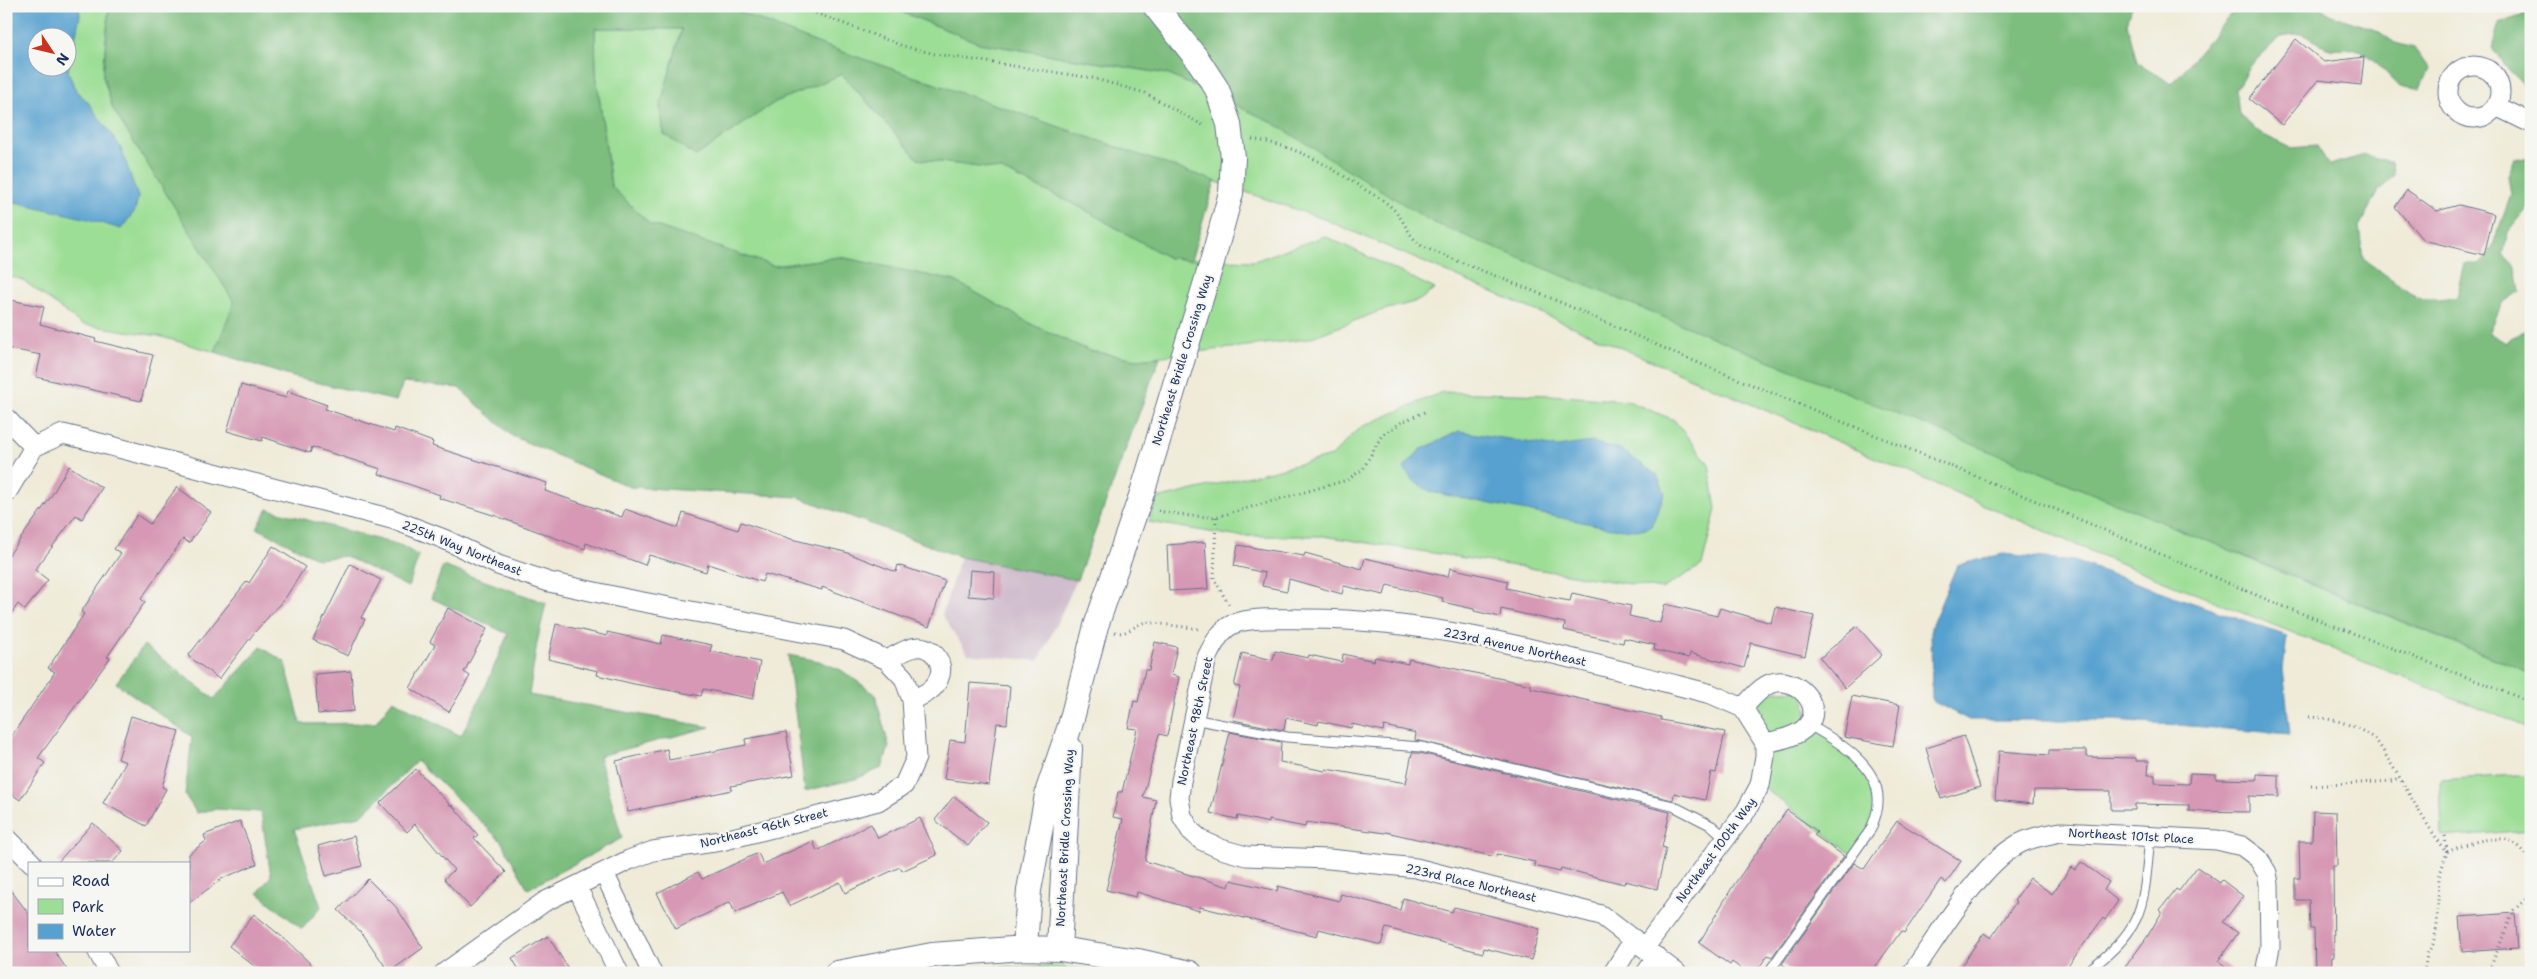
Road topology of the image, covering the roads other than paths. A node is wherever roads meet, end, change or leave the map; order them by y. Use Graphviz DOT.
graph roads {
  1 [pos="1155,6"];
  2 [pos="2496,106"];
  3 [pos="2531,123"];
  4 [pos="6,418"];
  5 [pos="34,447"];
  6 [pos="6,494"];
  7 [pos="1239,622"];
  8 [pos="887,660"];
  9 [pos="912,700"];
  10 [pos="1743,708"];
  11 [pos="1193,719"];
  12 [pos="1808,725"];
  13 [pos="1070,726"];
  14 [pos="1765,743"];
  15 [pos="916,758"];
  16 [pos="1191,831"];
  17 [pos="6,837"];
  18 [pos="2150,837"];
  19 [pos="1726,838"];
  20 [pos="31,862"];
  21 [pos="604,873"];
  22 [pos="577,887"];
  23 [pos="1025,948"];
  24 [pos="1645,948"];
  25 [pos="1058,949"];
  26 [pos="98,952"];
  27 [pos="109,973"];
  28 [pos="444,973"];
  29 [pos="619,973"];
  30 [pos="652,973"];
  31 [pos="837,973"];
  32 [pos="1190,973"];
  33 [pos="1613,973"];
  34 [pos="1646,973"];
  35 [pos="1677,973"];
  36 [pos="1768,973"];
  37 [pos="1912,973"];
  38 [pos="2085,973"];
  39 [pos="2265,973"];
  1 -- 13 [label="street, Northeast Bridle Crossing Way"];
  2 -- 3 [label="street"];
  4 -- 5 [label="street"];
  5 -- 6 [label="street"];
  5 -- 8 [label="street, 225th Way Northeast"];
  7 -- 10 [label="street, 223rd Avenue Northeast"];
  7 -- 11 [label="street, Northeast 98th Street"];
  8 -- 9 [label="street, 225th Way Northeast"];
  8 -- 9 [label="street"];
  9 -- 15 [label="street, 225th Way Northeast"];
  10 -- 12 [label="street"];
  10 -- 14 [label="street"];
  11 -- 16 [label="street, Northeast 98th Street"];
  11 -- 19 [label="lane"];
  12 -- 14 [label="street"];
  12 -- 36 [label="lane"];
  13 -- 23 [label="street, Northeast Bridle Crossing Way"];
  13 -- 25 [label="street, Northeast Bridle Crossing Way"];
  14 -- 19 [label="street, Northeast 100th Way"];
  15 -- 21 [label="street, Northeast 96th Street"];
  16 -- 24 [label="street, 223rd Place Northeast"];
  17 -- 20 [label="street"];
  18 -- 37 [label="street, Northeast 101st Place"];
  18 -- 38 [label="lane"];
  18 -- 39 [label="street, Northeast 101st Place"];
  19 -- 24 [label="street, Northeast 100th Way"];
  21 -- 22 [label="street, Northeast 96th Street"];
  21 -- 30 [label="street"];
  22 -- 28 [label="street, Northeast 96th Street"];
  22 -- 29 [label="street"];
  23 -- 25 [label="street"];
  23 -- 31 [label="street"];
  24 -- 33 [label="street, Northeast 100th Way"];
  24 -- 34 [label="street, Northeast 100th Way"];
  24 -- 35 [label="street, 223rd Place Northeast"];
  25 -- 32 [label="street"];
  26 -- 27 [label="street"];
}
